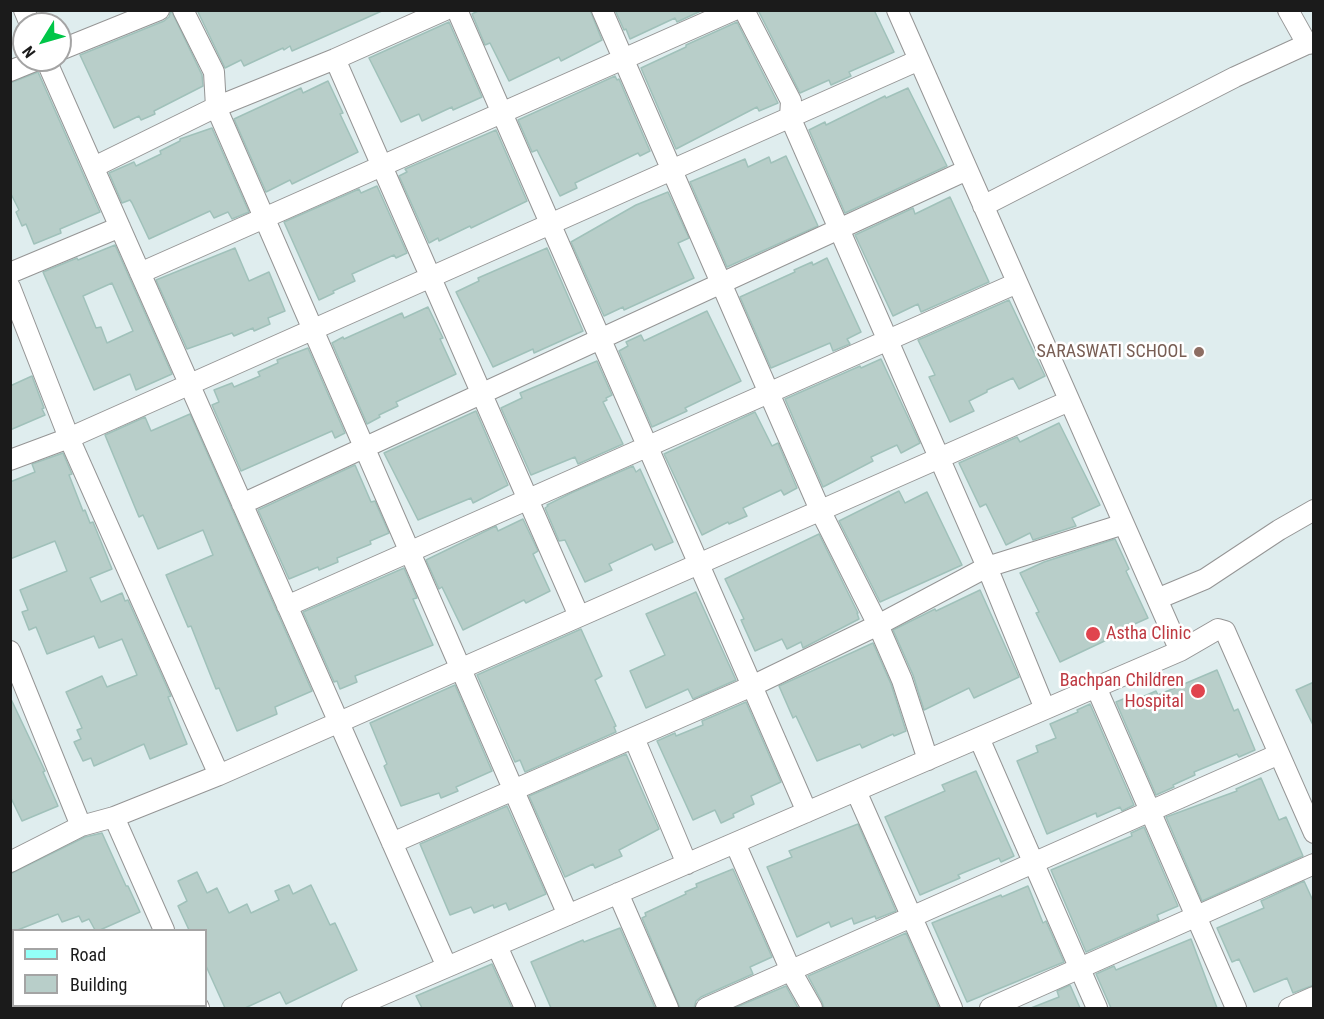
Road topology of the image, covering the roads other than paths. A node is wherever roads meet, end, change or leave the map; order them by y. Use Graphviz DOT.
graph roads {
  1 [pos="159,10"];
  2 [pos="183,10"];
  3 [pos="445,10"];
  4 [pos="457,10"];
  5 [pos="602,10"];
  6 [pos="734,10"];
  7 [pos="744,10"];
  8 [pos="897,10"];
  9 [pos="1288,10"];
  10 [pos="1310,44"];
  11 [pos="72,45"];
  12 [pos="335,59"];
  13 [pos="623,60"];
  14 [pos="919,60"];
  15 [pos="51,72"];
  16 [pos="216,107"];
  17 [pos="502,113"];
  18 [pos="790,117"];
  19 [pos="382,166"];
  20 [pos="94,167"];
  21 [pos="671,170"];
  22 [pos="967,170"];
  23 [pos="983,206"];
  24 [pos="265,218"];
  25 [pos="550,224"];
  26 [pos="120,227"];
  27 [pos="839,229"];
  28 [pos="10,273"];
  29 [pos="140,273"];
  30 [pos="430,277"];
  31 [pos="1017,283"];
  32 [pos="721,284"];
  33 [pos="10,287"];
  34 [pos="314,329"];
  35 [pos="600,339"];
  36 [pos="887,341"];
  37 [pos="189,384"];
  38 [pos="769,393"];
  39 [pos="482,394"];
  40 [pos="1069,401"];
  41 [pos="69,438"];
  42 [pos="365,447"];
  43 [pos="647,447"];
  44 [pos="938,458"];
  45 [pos="10,460"];
  46 [pos="528,500"];
  47 [pos="242,504"];
  48 [pos="820,510"];
  49 [pos="1314,510"];
  50 [pos="1124,524"];
  51 [pos="411,552"];
  52 [pos="698,564"];
  53 [pos="987,567"];
  54 [pos="1157,599"];
  55 [pos="287,606"];
  56 [pos="579,616"];
  57 [pos="878,625"];
  58 [pos="10,651"];
  59 [pos="1180,651"];
  60 [pos="461,668"];
  61 [pos="752,686"];
  62 [pos="1096,687"];
  63 [pos="1045,709"];
  64 [pos="338,722"];
  65 [pos="634,738"];
  66 [pos="979,738"];
  67 [pos="1279,753"];
  68 [pos="928,760"];
  69 [pos="219,775"];
  70 [pos="514,790"];
  71 [pos="856,791"];
  72 [pos="1150,811"];
  73 [pos="807,812"];
  74 [pos="114,817"];
  75 [pos="81,826"];
  76 [pos="1314,832"];
  77 [pos="392,843"];
  78 [pos="735,843"];
  79 [pos="10,862"];
  80 [pos="1033,863"];
  81 [pos="687,864"];
  82 [pos="1314,864"];
  83 [pos="618,893"];
  84 [pos="568,915"];
  85 [pos="1196,916"];
  86 [pos="911,917"];
  87 [pos="164,929"];
  88 [pos="497,946"];
  89 [pos="447,967"];
  90 [pos="1079,969"];
  91 [pos="791,971"];
  92 [pos="1314,997"];
  93 [pos="377,1004"];
  94 [pos="352,1008"];
  95 [pos="525,1008"];
  96 [pos="668,1008"];
  97 [pos="706,1008"];
  98 [pos="812,1008"];
  99 [pos="952,1008"];
  100 [pos="990,1008"];
  101 [pos="1096,1008"];
  102 [pos="1236,1008"];
  103 [pos="1288,1008"];
  1 -- 11 [label="street"];
  2 -- 16 [label="street"];
  3 -- 12 [label="street"];
  4 -- 17 [label="street"];
  5 -- 13 [label="street"];
  6 -- 13 [label="street"];
  7 -- 18 [label="street"];
  8 -- 14 [label="street"];
  9 -- 10 [label="street"];
  10 -- 23 [label="street"];
  12 -- 16 [label="street"];
  12 -- 19 [label="street"];
  13 -- 17 [label="street"];
  13 -- 21 [label="street"];
  14 -- 18 [label="street"];
  14 -- 22 [label="street"];
  15 -- 20 [label="street"];
  16 -- 20 [label="street"];
  16 -- 24 [label="street"];
  17 -- 19 [label="street"];
  17 -- 25 [label="street"];
  18 -- 21 [label="street"];
  18 -- 27 [label="street"];
  19 -- 24 [label="street"];
  19 -- 30 [label="street"];
  20 -- 26 [label="street"];
  21 -- 25 [label="street"];
  21 -- 32 [label="street"];
  22 -- 23 [label="street"];
  22 -- 27 [label="street"];
  23 -- 31 [label="street"];
  24 -- 29 [label="street"];
  24 -- 34 [label="street"];
  25 -- 30 [label="street"];
  25 -- 35 [label="street"];
  26 -- 28 [label="street"];
  26 -- 29 [label="street"];
  27 -- 32 [label="street"];
  27 -- 36 [label="street"];
  29 -- 37 [label="street"];
  30 -- 34 [label="street"];
  30 -- 39 [label="street"];
  31 -- 36 [label="street"];
  31 -- 40 [label="street"];
  32 -- 35 [label="street"];
  32 -- 38 [label="street"];
  33 -- 41 [label="street"];
  34 -- 37 [label="street"];
  34 -- 42 [label="street"];
  35 -- 39 [label="street"];
  35 -- 43 [label="street"];
  36 -- 38 [label="street"];
  36 -- 44 [label="street"];
  37 -- 41 [label="street"];
  37 -- 47 [label="street"];
  38 -- 43 [label="street"];
  38 -- 48 [label="street"];
  39 -- 42 [label="street"];
  39 -- 46 [label="street"];
  40 -- 44 [label="street"];
  40 -- 50 [label="street"];
  41 -- 45 [label="street"];
  41 -- 69 [label="street"];
  42 -- 47 [label="street"];
  42 -- 51 [label="street"];
  43 -- 46 [label="street"];
  43 -- 52 [label="street"];
  44 -- 48 [label="street"];
  44 -- 53 [label="street"];
  46 -- 51 [label="street"];
  46 -- 56 [label="street"];
  47 -- 55 [label="street"];
  48 -- 52 [label="street"];
  48 -- 57 [label="street"];
  49 -- 54 [label="street"];
  50 -- 53 [label="street"];
  50 -- 54 [label="street"];
  51 -- 55 [label="street"];
  51 -- 60 [label="street"];
  52 -- 56 [label="street"];
  52 -- 61 [label="street"];
  53 -- 57 [label="street"];
  53 -- 63 [label="street"];
  54 -- 59 [label="street"];
  55 -- 64 [label="street"];
  56 -- 60 [label="street"];
  57 -- 61 [label="street"];
  57 -- 68 [label="street"];
  58 -- 75 [label="street"];
  59 -- 62 [label="street"];
  59 -- 67 [label="street"];
  60 -- 64 [label="street"];
  60 -- 70 [label="street"];
  61 -- 65 [label="street"];
  61 -- 73 [label="street"];
  62 -- 63 [label="street"];
  62 -- 72 [label="street"];
  63 -- 66 [label="street"];
  64 -- 69 [label="street"];
  64 -- 77 [label="street"];
  65 -- 70 [label="street"];
  65 -- 81 [label="street"];
  66 -- 68 [label="street"];
  66 -- 80 [label="street"];
  67 -- 72 [label="street"];
  67 -- 76 [label="street"];
  68 -- 71 [label="street"];
  69 -- 74 [label="street"];
  70 -- 77 [label="street"];
  70 -- 84 [label="street"];
  71 -- 73 [label="street"];
  71 -- 86 [label="street"];
  72 -- 80 [label="street"];
  72 -- 85 [label="street"];
  73 -- 78 [label="street"];
  74 -- 75 [label="street"];
  74 -- 87 [label="street"];
  75 -- 79 [label="street"];
  77 -- 89 [label="street"];
  78 -- 81 [label="street"];
  78 -- 91 [label="street"];
  80 -- 86 [label="street"];
  80 -- 90 [label="street"];
  81 -- 83 [label="street"];
  82 -- 85 [label="street"];
  83 -- 84 [label="street"];
  83 -- 96 [label="street"];
  84 -- 88 [label="street"];
  85 -- 90 [label="street"];
  85 -- 102 [label="street"];
  86 -- 91 [label="street"];
  86 -- 99 [label="street"];
  88 -- 89 [label="street"];
  88 -- 95 [label="street"];
  89 -- 93 [label="street"];
  90 -- 100 [label="street"];
  90 -- 101 [label="street"];
  91 -- 97 [label="street"];
  91 -- 98 [label="street"];
  92 -- 103 [label="street"];
  93 -- 94 [label="street"];
}
